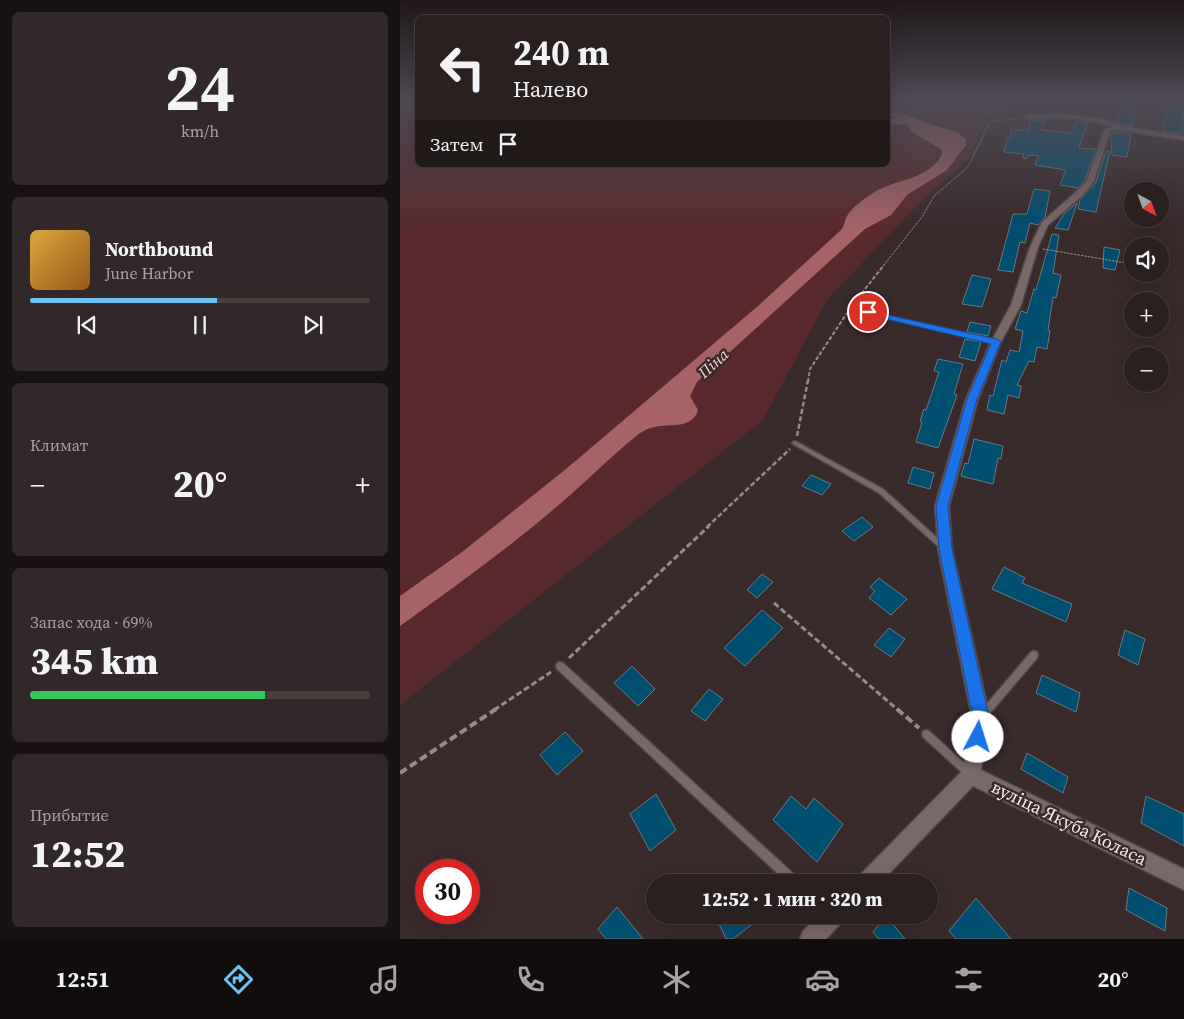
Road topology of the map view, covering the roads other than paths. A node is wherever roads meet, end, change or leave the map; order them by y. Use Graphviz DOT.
graph roads {
  1 [pos="1102,144"];
  2 [pos="850,308"];
  3 [pos="996,342"];
  4 [pos="796,443"];
  5 [pos="946,549"];
  6 [pos="1034,655"];
  7 [pos="560,666"];
  8 [pos="981,718"];
  9 [pos="926,734"];
  10 [pos="971,775"];
  11 [pos="785,874"];
  12 [pos="875,874"];
  13 [pos="1176,875"];
  14 [pos="825,924"];
  15 [pos="811,939"];
  1 -- 3 [label="street"];
  2 -- 3 [label="lane"];
  3 -- 5 [label="street"];
  4 -- 5 [label="lane"];
  5 -- 8 [label="street"];
  6 -- 8 [label="lane"];
  7 -- 11 [label="lane"];
  8 -- 10 [label="street"];
  9 -- 10 [label="lane"];
  10 -- 12 [label="street"];
  10 -- 13 [label="street, вуліца Якуба Коласа"];
  14 -- 15 [label="street"];
}
